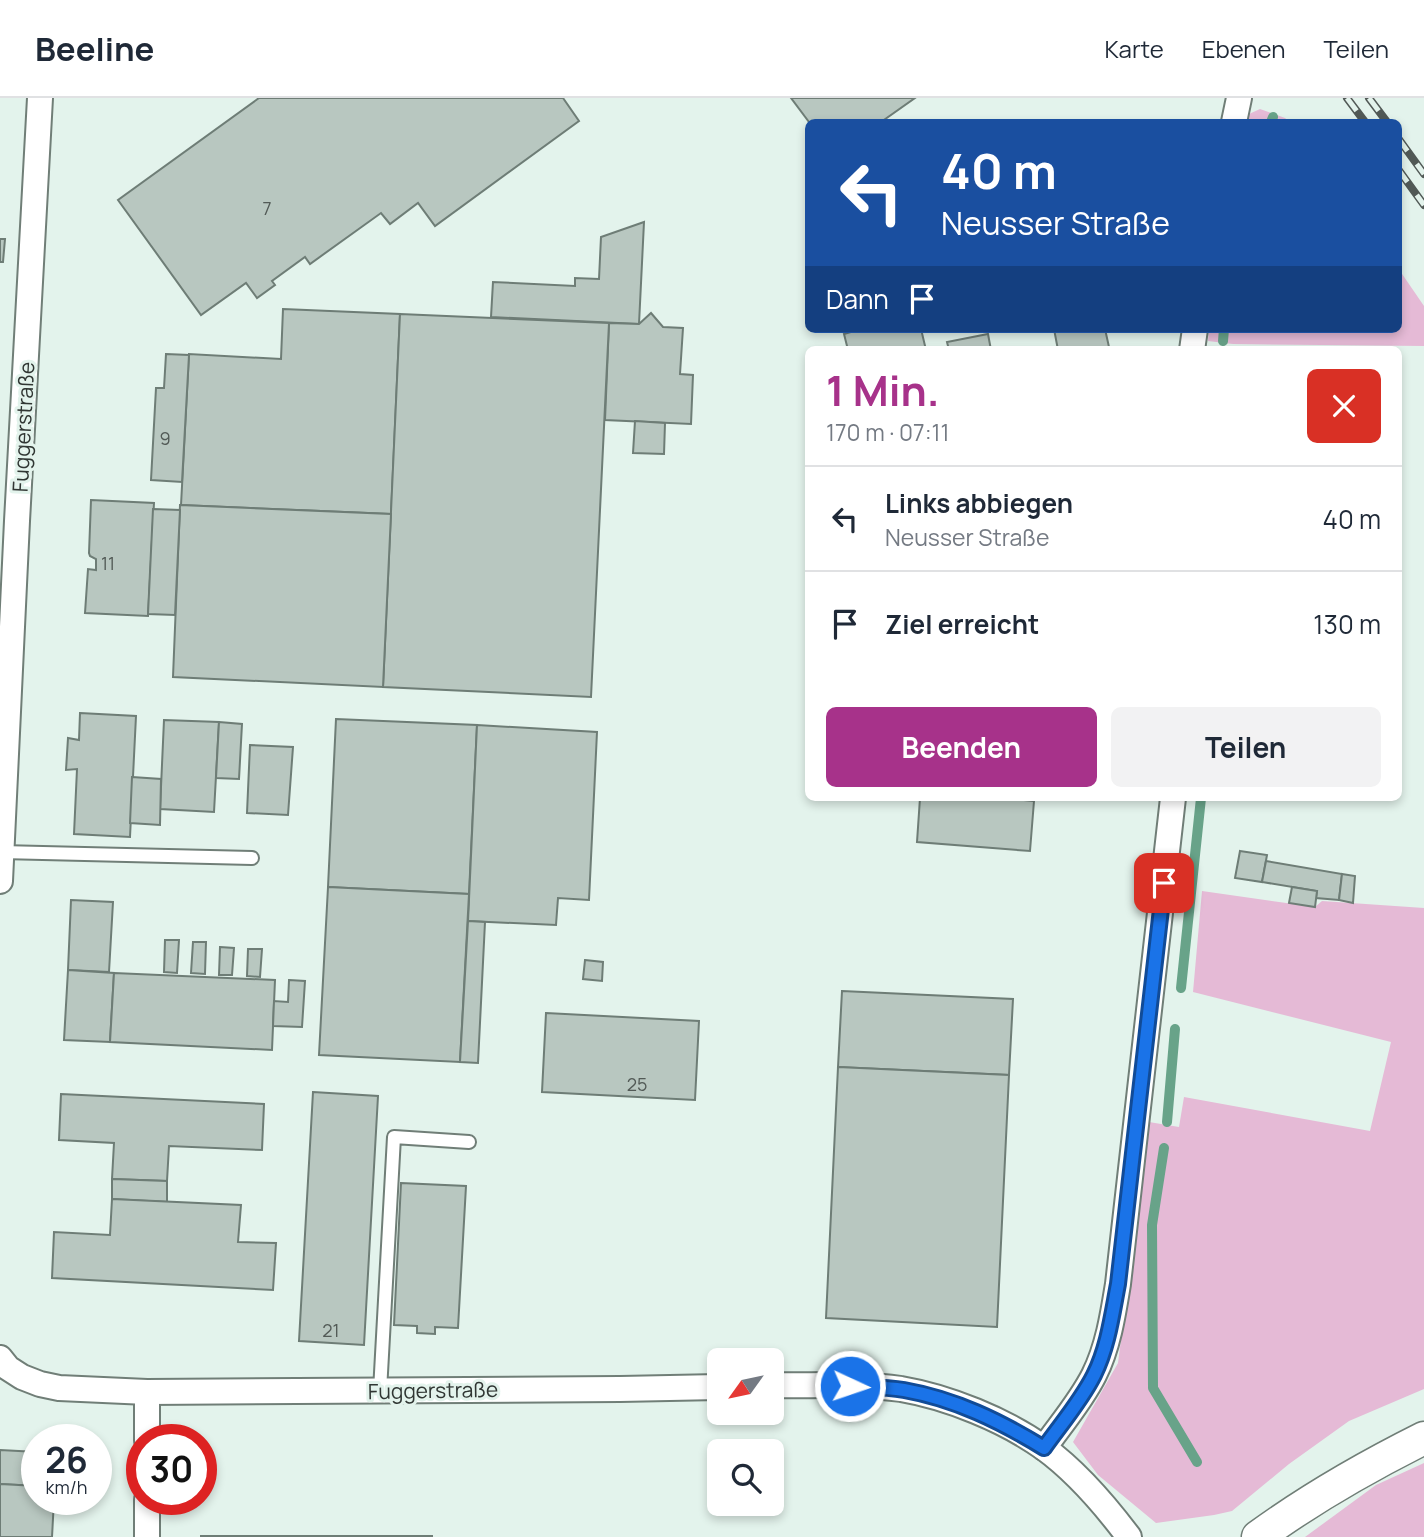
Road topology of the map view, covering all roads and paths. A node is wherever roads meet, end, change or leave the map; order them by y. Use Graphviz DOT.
graph roads {
  1 [pos="40,98"];
  2 [pos="1239,98"];
  3 [pos="1235,119"];
  4 [pos="9,521"];
  5 [pos="1173,801"];
  6 [pos="1,852"];
  7 [pos="252,858"];
  8 [pos="0,881"];
  9 [pos="469,1142"];
  10 [pos="0,1358"];
  11 [pos="784,1385"];
  12 [pos="707,1387"];
  13 [pos="380,1391"];
  14 [pos="147,1392"];
  15 [pos="147,1424"];
  16 [pos="1424,1438"];
  17 [pos="1044,1448"];
  18 [pos="147,1515"];
  19 [pos="146,1537"];
  20 [pos="1129,1537"];
  21 [pos="1258,1537"];
  1 -- 4 [label="street, Fuggerstraße"];
  2 -- 3 [label="street"];
  4 -- 6 [label="street, Fuggerstraße"];
  5 -- 17 [label="street"];
  6 -- 7 [label="lane"];
  6 -- 8 [label="street, Fuggerstraße"];
  9 -- 13 [label="lane"];
  10 -- 14 [label="street, Fuggerstraße"];
  11 -- 17 [label="street"];
  12 -- 13 [label="street, Fuggerstraße"];
  13 -- 14 [label="street, Fuggerstraße"];
  14 -- 15 [label="street"];
  16 -- 21 [label="street"];
  17 -- 20 [label="street"];
  18 -- 19 [label="street"];
}
